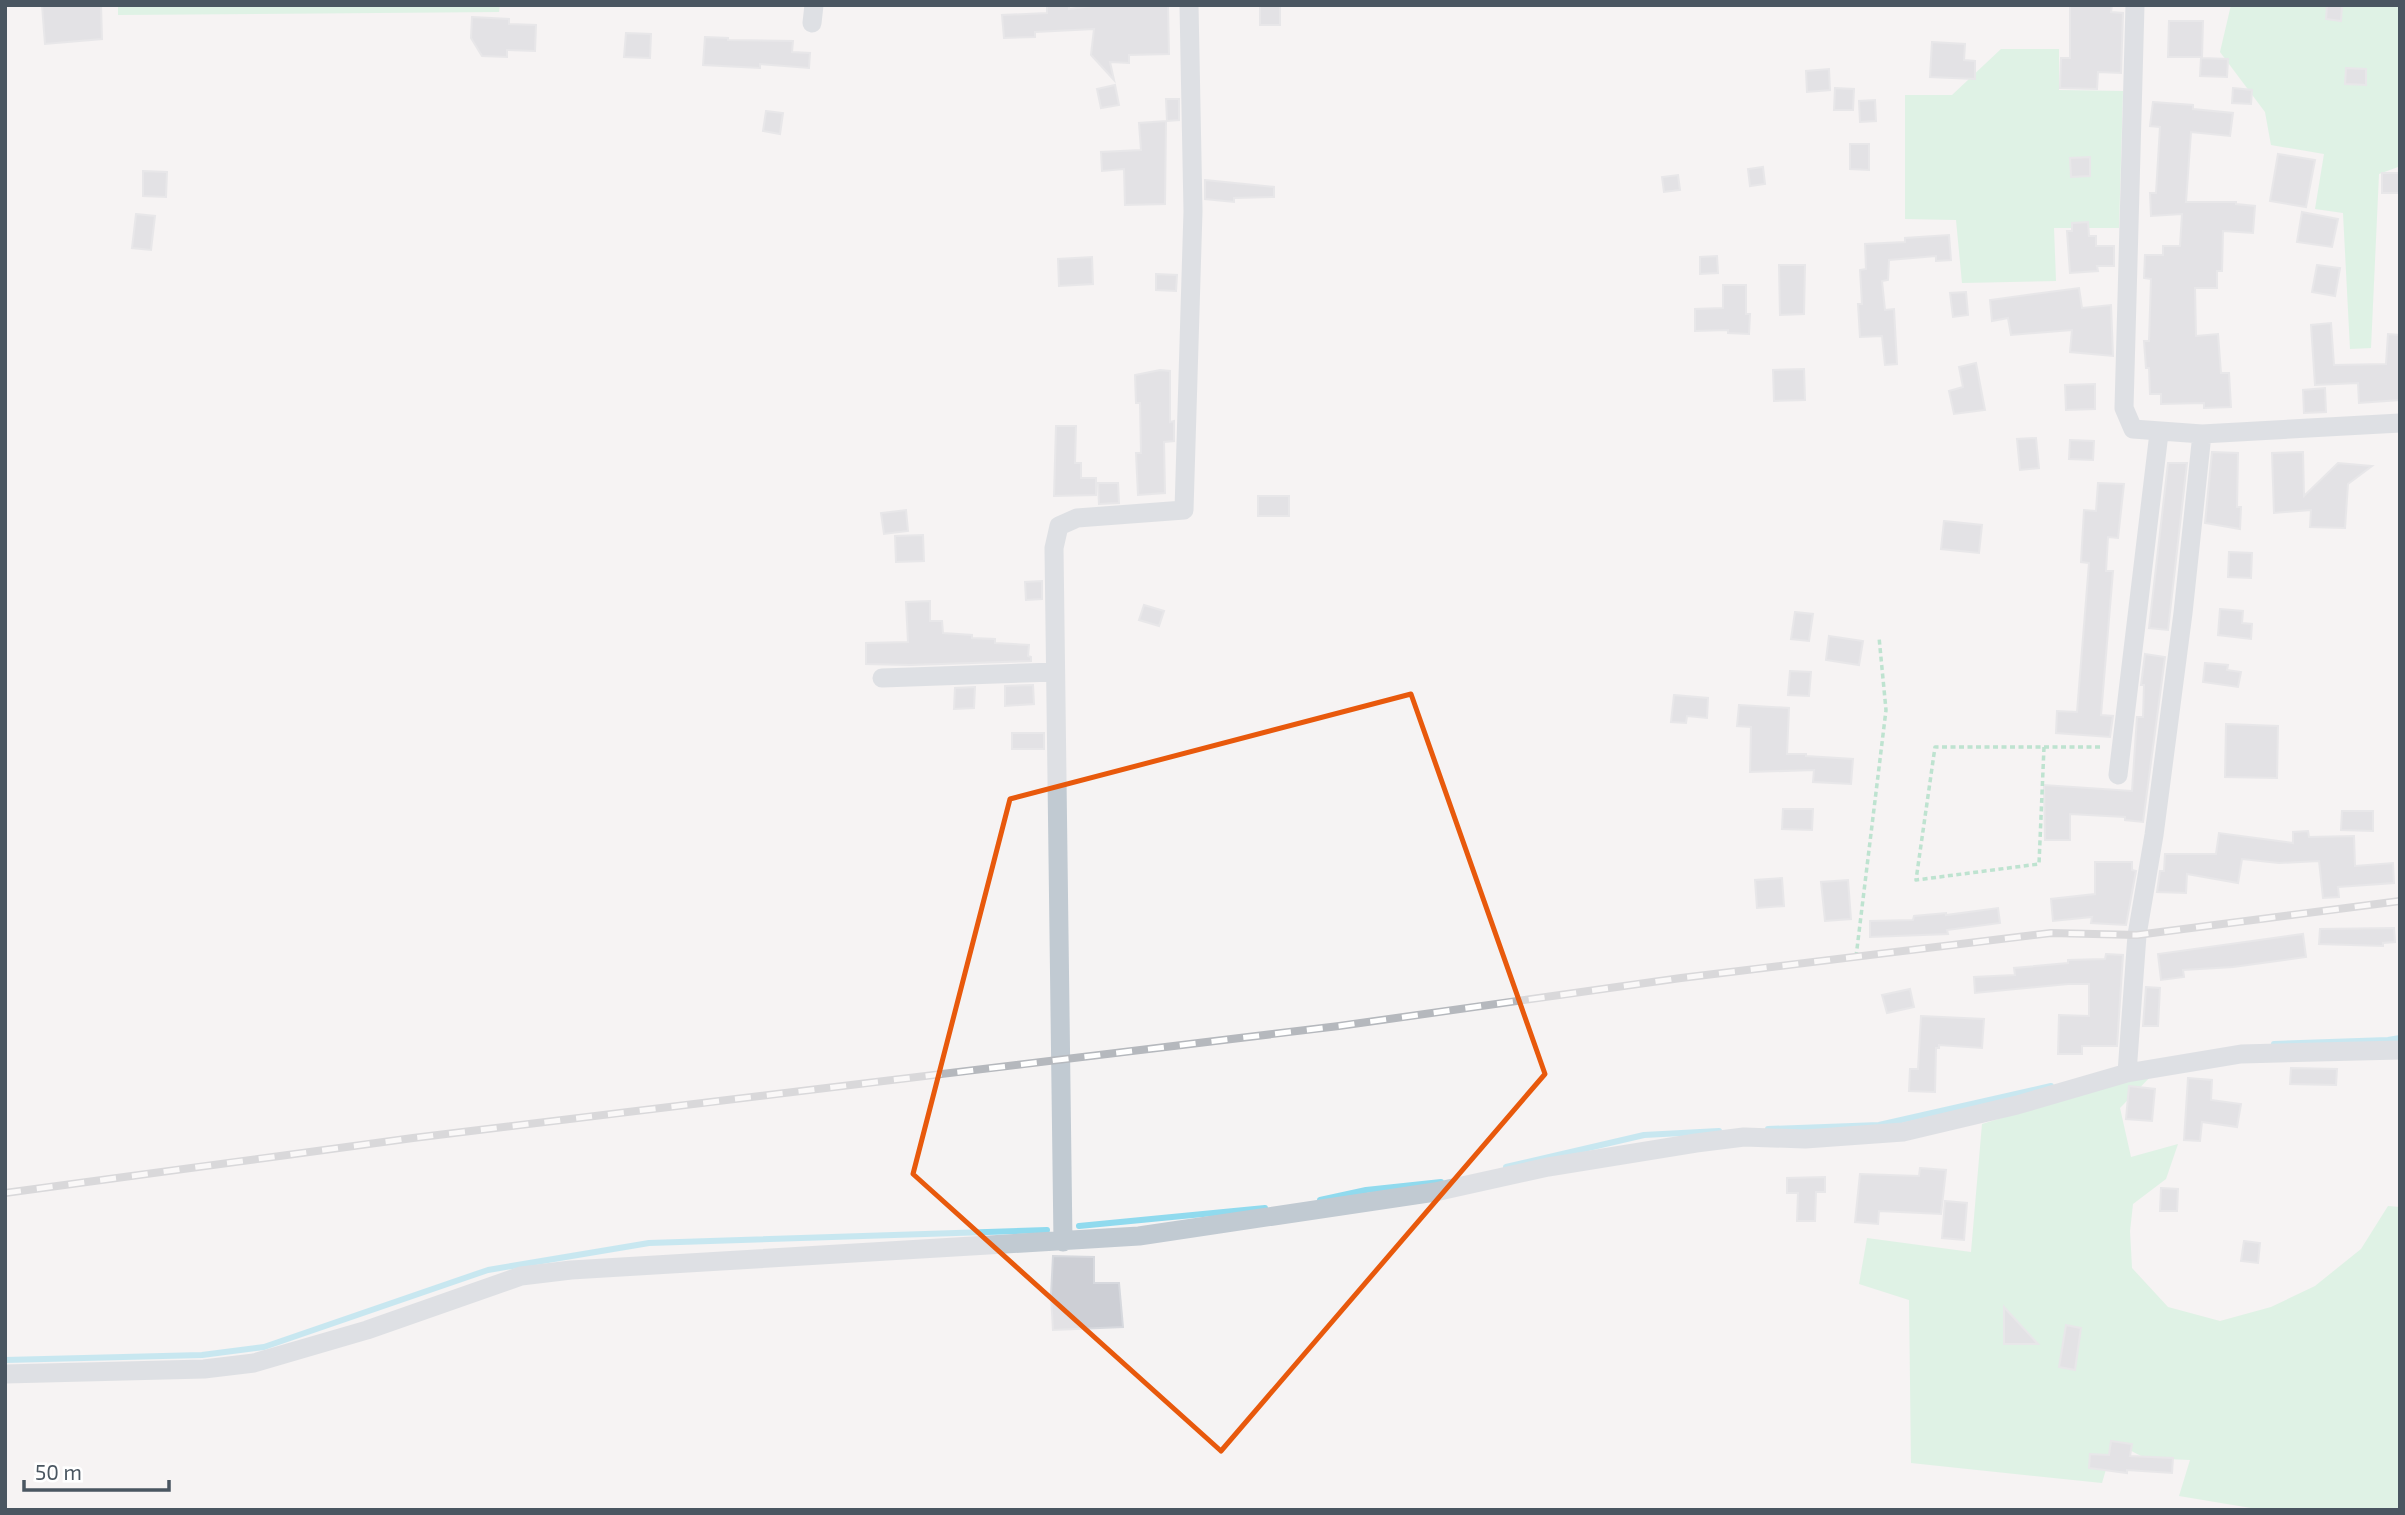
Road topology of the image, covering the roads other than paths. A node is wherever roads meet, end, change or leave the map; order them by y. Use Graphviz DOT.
graph roads {
  1 [pos="1189,5"];
  2 [pos="2135,5"];
  3 [pos="2400,423"];
  4 [pos="2159,433"];
  5 [pos="2202,434"];
  6 [pos="1055,671"];
  7 [pos="881,678"];
  8 [pos="2118,775"];
  9 [pos="2400,1050"];
  10 [pos="2127,1073"];
  11 [pos="1063,1242"];
  12 [pos="5,1374"];
  1 -- 6 [label="street"];
  2 -- 4 [label="street"];
  3 -- 5 [label="street"];
  4 -- 5 [label="street"];
  4 -- 8 [label="street"];
  5 -- 10 [label="street"];
  6 -- 7 [label="street"];
  6 -- 11 [label="street"];
  9 -- 10 [label="street"];
  10 -- 11 [label="street"];
  11 -- 12 [label="street"];
}
